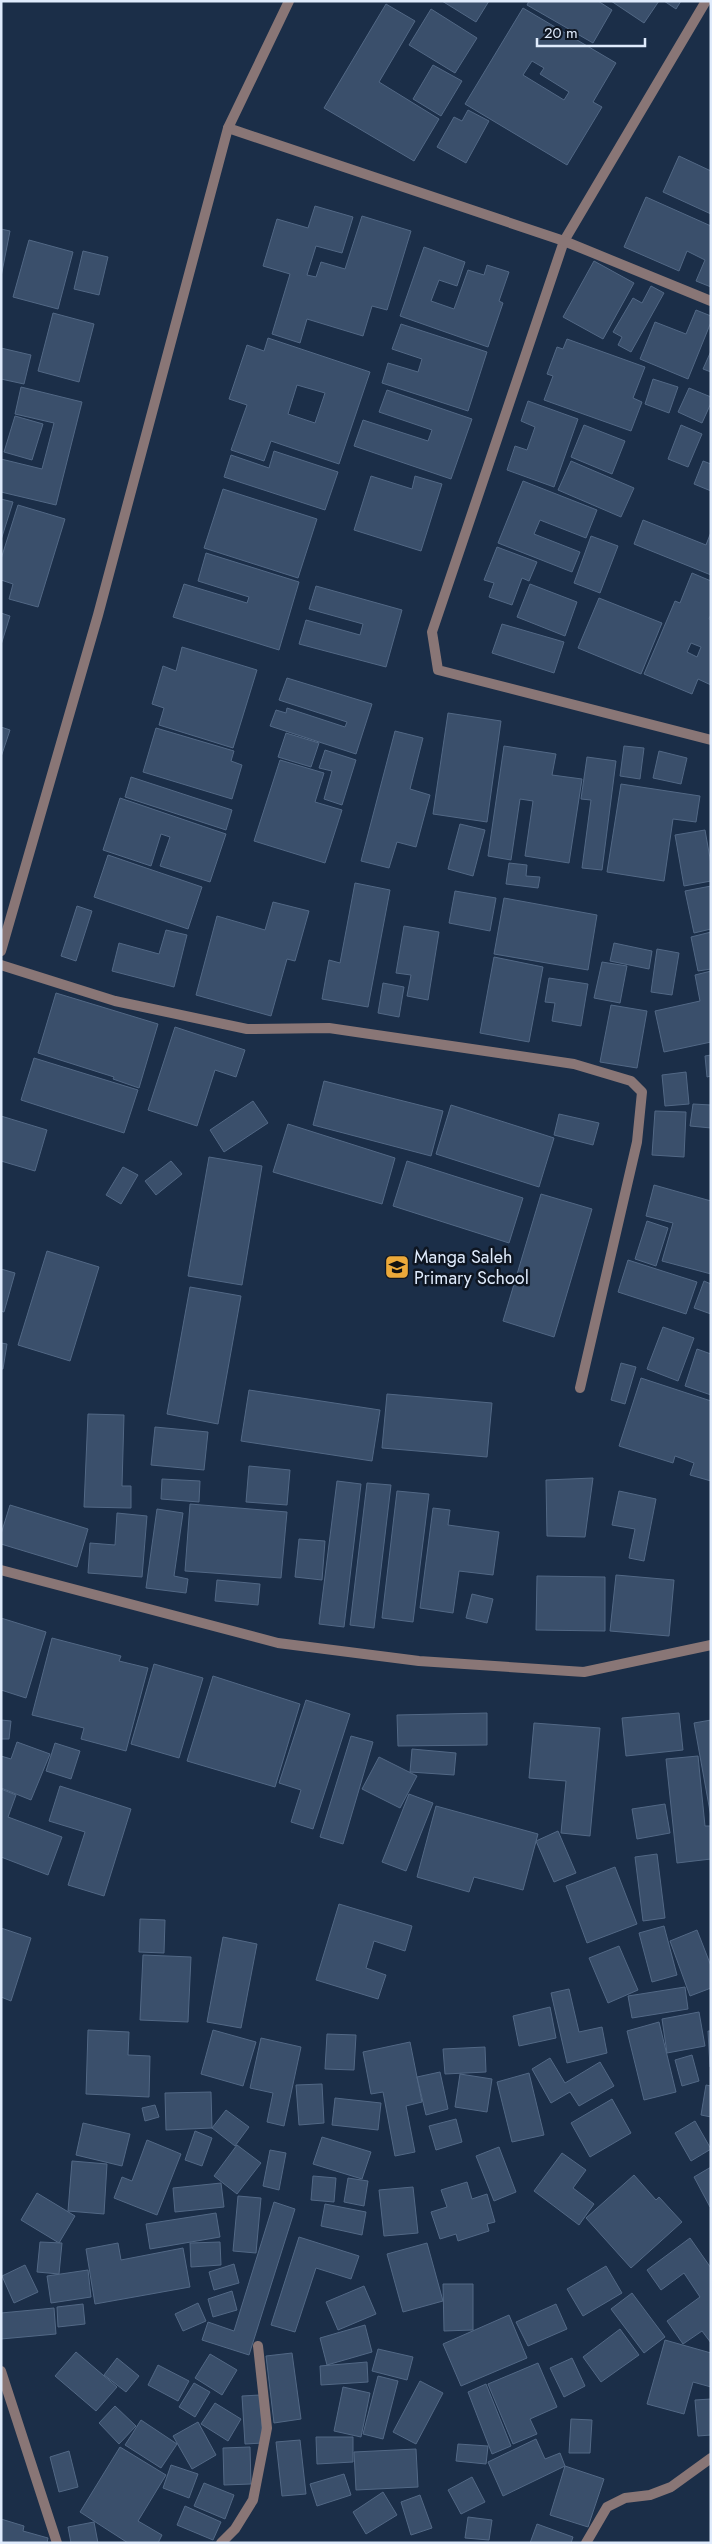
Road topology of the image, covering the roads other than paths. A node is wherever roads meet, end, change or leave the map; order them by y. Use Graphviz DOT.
graph roads {
  1 [pos="288,1"];
  2 [pos="706,1"];
  3 [pos="228,128"];
  4 [pos="564,241"];
  5 [pos="711,301"];
  6 [pos="711,740"];
  7 [pos="1,951"];
  8 [pos="1,965"];
  9 [pos="580,1388"];
  10 [pos="1,1570"];
  11 [pos="711,1645"];
  12 [pos="258,2346"];
  13 [pos="1,2371"];
  14 [pos="711,2458"];
  15 [pos="57,2543"];
  16 [pos="221,2543"];
  17 [pos="586,2543"];
  1 -- 3 [label="street"];
  2 -- 4 [label="street"];
  3 -- 4 [label="street"];
  3 -- 7 [label="street"];
  4 -- 5 [label="street"];
  4 -- 6 [label="street"];
  8 -- 9 [label="street"];
  10 -- 11 [label="street"];
  12 -- 16 [label="street"];
  13 -- 15 [label="street"];
  14 -- 17 [label="street"];
}
